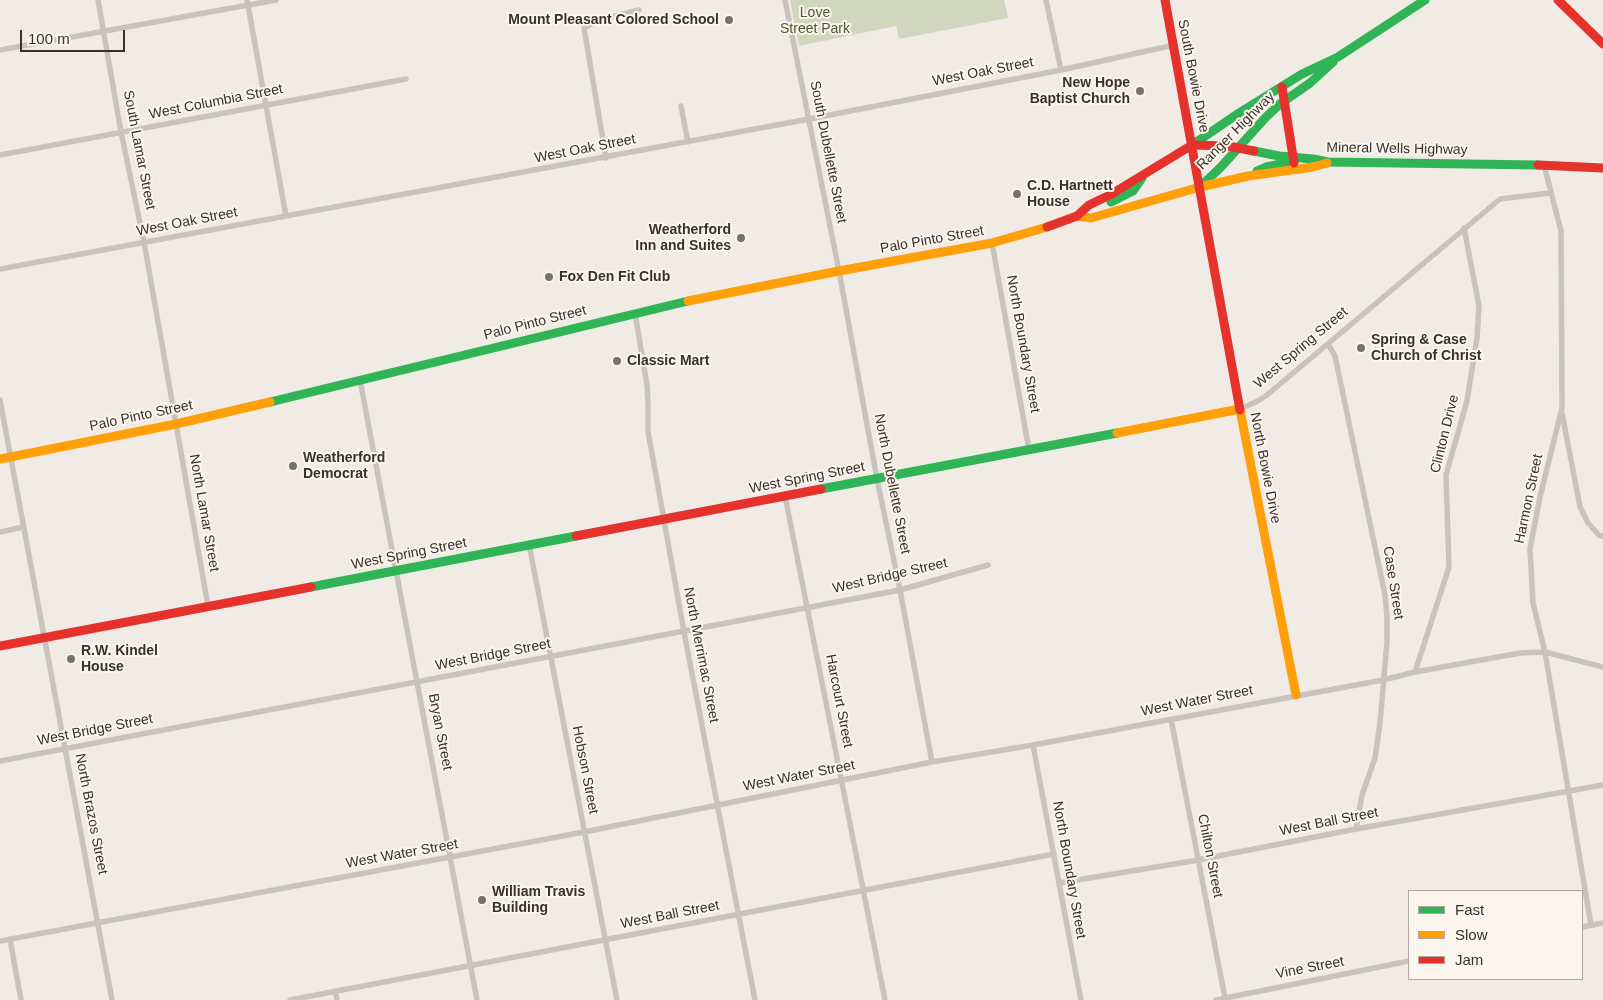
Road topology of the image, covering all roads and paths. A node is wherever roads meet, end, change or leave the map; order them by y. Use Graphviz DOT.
graph roads {
  1 [pos="98,0"];
  2 [pos="276,0"];
  3 [pos="785,0"];
  4 [pos="1046,0"];
  5 [pos="1165,0"];
  6 [pos="1426,0"];
  7 [pos="1558,0"];
  8 [pos="247,3"];
  9 [pos="639,10"];
  10 [pos="103,32"];
  11 [pos="1603,44"];
  12 [pos="1174,45"];
  13 [pos="0,50"];
  14 [pos="1338,57"];
  15 [pos="1061,70"];
  16 [pos="406,79"];
  17 [pos="1282,87"];
  18 [pos="1285,101"];
  19 [pos="266,105"];
  20 [pos="681,106"];
  21 [pos="809,119"];
  22 [pos="122,132"];
  23 [pos="688,142"];
  24 [pos="1192,146"];
  25 [pos="1237,148"];
  26 [pos="0,155"];
  27 [pos="606,158"];
  28 [pos="1293,158"];
  29 [pos="1328,162"];
  30 [pos="1544,165"];
  31 [pos="1294,168"];
  32 [pos="1603,168"];
  33 [pos="1248,176"];
  34 [pos="1200,187"];
  35 [pos="1550,193"];
  36 [pos="1112,203"];
  37 [pos="286,216"];
  38 [pos="1077,216"];
  39 [pos="1464,228"];
  40 [pos="144,242"];
  41 [pos="992,243"];
  42 [pos="0,269"];
  43 [pos="839,271"];
  44 [pos="635,313"];
  45 [pos="1328,344"];
  46 [pos="360,380"];
  47 [pos="0,400"];
  48 [pos="1562,408"];
  49 [pos="1240,409"];
  50 [pos="176,424"];
  51 [pos="1029,450"];
  52 [pos="10,457"];
  53 [pos="0,459"];
  54 [pos="877,479"];
  55 [pos="785,496"];
  56 [pos="663,520"];
  57 [pos="23,527"];
  58 [pos="0,532"];
  59 [pos="1603,536"];
  60 [pos="529,544"];
  61 [pos="988,565"];
  62 [pos="395,570"];
  63 [pos="900,590"];
  64 [pos="208,606"];
  65 [pos="808,607"];
  66 [pos="684,632"];
  67 [pos="44,638"];
  68 [pos="0,646"];
  69 [pos="1544,652"];
  70 [pos="550,656"];
  71 [pos="1603,667"];
  72 [pos="1414,672"];
  73 [pos="1383,680"];
  74 [pos="417,682"];
  75 [pos="1296,695"];
  76 [pos="1171,719"];
  77 [pos="1033,745"];
  78 [pos="66,749"];
  79 [pos="0,761"];
  80 [pos="932,762"];
  81 [pos="842,780"];
  82 [pos="1603,785"];
  83 [pos="1568,792"];
  84 [pos="718,805"];
  85 [pos="1356,829"];
  86 [pos="584,832"];
  87 [pos="1054,854"];
  88 [pos="451,858"];
  89 [pos="1198,860"];
  90 [pos="1058,883"];
  91 [pos="864,890"];
  92 [pos="739,914"];
  93 [pos="98,922"];
  94 [pos="1603,923"];
  95 [pos="1591,925"];
  96 [pos="1583,927"];
  97 [pos="10,940"];
  98 [pos="606,940"];
  99 [pos="0,941"];
  100 [pos="1408,961"];
  101 [pos="471,966"];
  102 [pos="335,991"];
  103 [pos="1225,998"];
  104 [pos="21,1000"];
  105 [pos="112,1000"];
  106 [pos="290,1000"];
  107 [pos="336,1000"];
  108 [pos="477,1000"];
  109 [pos="618,1000"];
  110 [pos="755,1000"];
  111 [pos="885,1000"];
  112 [pos="1081,1000"];
  113 [pos="1216,1000"];
  1 -- 10 [label="street, South Lamar Street"];
  2 -- 8 [label="street"];
  3 -- 21 [label="street, South Dubellette Street"];
  4 -- 15 [label="street"];
  5 -- 12 [label="main road, South Bowie Drive"];
  6 -- 14 [label="main road, Ranger Highway"];
  7 -- 11 [label="main road"];
  8 -- 10 [label="street"];
  8 -- 19 [label="street"];
  9 -- 27 [label="street"];
  10 -- 13 [label="street"];
  10 -- 22 [label="street, South Lamar Street"];
  12 -- 15 [label="street, West Oak Street"];
  12 -- 24 [label="main road, South Bowie Drive"];
  14 -- 17 [label="main road, Ranger Highway"];
  14 -- 18 [label="main road, Ranger Highway"];
  15 -- 21 [label="street, West Oak Street"];
  16 -- 19 [label="street, West Columbia Street"];
  17 -- 18 [label="main road"];
  17 -- 24 [label="main road, Ranger Highway"];
  18 -- 25 [label="main road, Ranger Highway"];
  18 -- 28 [label="main road"];
  19 -- 22 [label="street, West Columbia Street"];
  19 -- 37 [label="street"];
  20 -- 23 [label="street"];
  21 -- 23 [label="street, West Oak Street"];
  21 -- 43 [label="street, South Dubellette Street"];
  22 -- 26 [label="street, West Columbia Street"];
  22 -- 40 [label="street, South Lamar Street"];
  23 -- 27 [label="street, West Oak Street"];
  24 -- 25 [label="main road, Mineral Wells Highway"];
  24 -- 34 [label="main road, South Bowie Drive"];
  24 -- 36 [label="main road, Palo Pinto Street"];
  25 -- 28 [label="main road, Mineral Wells Highway"];
  25 -- 34 [label="main road, Ranger Highway"];
  27 -- 37 [label="street, West Oak Street"];
  28 -- 29 [label="main road, Mineral Wells Highway"];
  28 -- 31 [label="main road"];
  28 -- 33 [label="main road"];
  29 -- 30 [label="main road, Mineral Wells Highway"];
  29 -- 31 [label="main road, Palo Pinto Street"];
  30 -- 32 [label="main road, Mineral Wells Highway"];
  30 -- 35 [label="street, Harmon Street"];
  31 -- 33 [label="main road, Palo Pinto Street"];
  33 -- 34 [label="main road, Palo Pinto Street"];
  34 -- 36 [label="main road, Palo Pinto Street"];
  34 -- 49 [label="main road, North Bowie Drive"];
  35 -- 39 [label="street, West Spring Street"];
  35 -- 48 [label="street, Harmon Street"];
  36 -- 38 [label="main road, Palo Pinto Street"];
  36 -- 38 [label="main road, Palo Pinto Street"];
  37 -- 40 [label="street, West Oak Street"];
  38 -- 41 [label="main road, Palo Pinto Street"];
  39 -- 45 [label="street, West Spring Street"];
  39 -- 72 [label="street, Clinton Drive"];
  40 -- 42 [label="street, West Oak Street"];
  40 -- 50 [label="street, South Lamar Street"];
  41 -- 43 [label="main road, Palo Pinto Street"];
  41 -- 51 [label="street, North Boundary Street"];
  43 -- 44 [label="main road, Palo Pinto Street"];
  43 -- 54 [label="street, North Dubellette Street"];
  44 -- 46 [label="main road, Palo Pinto Street"];
  44 -- 56 [label="street, North Merrimac Street"];
  45 -- 49 [label="street, West Spring Street"];
  45 -- 73 [label="street, Case Street"];
  46 -- 50 [label="main road, Palo Pinto Street"];
  46 -- 62 [label="street, Bryan Street"];
  47 -- 52 [label="street, North Brazos Street"];
  48 -- 59 [label="street"];
  48 -- 69 [label="street, Harmon Street"];
  49 -- 51 [label="main road, West Spring Street"];
  49 -- 75 [label="main road, North Bowie Drive"];
  50 -- 52 [label="main road, Palo Pinto Street"];
  50 -- 64 [label="street, North Lamar Street"];
  51 -- 54 [label="main road, West Spring Street"];
  52 -- 53 [label="main road, Palo Pinto Street"];
  52 -- 57 [label="street, North Brazos Street"];
  54 -- 55 [label="main road, West Spring Street"];
  54 -- 63 [label="street, North Dubellette Street"];
  55 -- 56 [label="main road, West Spring Street"];
  55 -- 65 [label="street, Harcourt Street"];
  56 -- 60 [label="main road, West Spring Street"];
  56 -- 66 [label="street, North Merrimac Street"];
  57 -- 58 [label="street"];
  57 -- 67 [label="street, North Brazos Street"];
  60 -- 62 [label="main road, West Spring Street"];
  60 -- 70 [label="street, Hobson Street"];
  61 -- 63 [label="street, West Bridge Street"];
  62 -- 64 [label="main road, West Spring Street"];
  62 -- 74 [label="street, Bryan Street"];
  63 -- 65 [label="street, West Bridge Street"];
  63 -- 80 [label="street, North Dubellette Street"];
  64 -- 67 [label="main road, West Spring Street"];
  65 -- 66 [label="street, West Bridge Street"];
  65 -- 81 [label="street, Harcourt Street"];
  66 -- 70 [label="street, West Bridge Street"];
  66 -- 84 [label="street, North Merrimac Street"];
  67 -- 68 [label="main road, West Spring Street"];
  67 -- 78 [label="street, North Brazos Street"];
  69 -- 71 [label="street, West Water Street"];
  69 -- 72 [label="street, West Water Street"];
  69 -- 83 [label="street, Harmon Street"];
  70 -- 74 [label="street, West Bridge Street"];
  70 -- 86 [label="street, Hobson Street"];
  72 -- 73 [label="street, West Water Street"];
  73 -- 75 [label="street, West Water Street"];
  73 -- 85 [label="street, Case Street"];
  74 -- 78 [label="street, West Bridge Street"];
  74 -- 88 [label="street, Bryan Street"];
  75 -- 76 [label="street, West Water Street"];
  76 -- 77 [label="street, West Water Street"];
  76 -- 89 [label="street, Chilton Street"];
  77 -- 80 [label="street, West Water Street"];
  77 -- 87 [label="street, North Boundary Street"];
  78 -- 79 [label="street, West Bridge Street"];
  78 -- 93 [label="street, North Brazos Street"];
  80 -- 81 [label="street, West Water Street"];
  81 -- 84 [label="street, West Water Street"];
  81 -- 91 [label="street, Harcourt Street"];
  82 -- 83 [label="street, West Ball Street"];
  83 -- 85 [label="street, West Ball Street"];
  83 -- 95 [label="street, Harmon Street"];
  84 -- 86 [label="street, West Water Street"];
  84 -- 92 [label="street, North Merrimac Street"];
  85 -- 89 [label="street, West Ball Street"];
  86 -- 88 [label="street, West Water Street"];
  86 -- 98 [label="street, Hobson Street"];
  87 -- 90 [label="street, North Boundary Street"];
  87 -- 91 [label="street, West Ball Street"];
  88 -- 93 [label="street, West Water Street"];
  88 -- 101 [label="street, Bryan Street"];
  89 -- 90 [label="street, West Ball Street"];
  89 -- 103 [label="street, Chilton Street"];
  90 -- 112 [label="street, North Boundary Street"];
  91 -- 92 [label="street, West Ball Street"];
  91 -- 111 [label="street, Harcourt Street"];
  92 -- 98 [label="street, West Ball Street"];
  92 -- 110 [label="street, North Merrimac Street"];
  93 -- 97 [label="street, West Water Street"];
  93 -- 105 [label="street, North Brazos Street"];
  94 -- 95 [label="street"];
  95 -- 96 [label="street"];
  97 -- 99 [label="street, West Water Street"];
  97 -- 104 [label="street"];
  98 -- 101 [label="street, West Ball Street"];
  98 -- 109 [label="street, Hobson Street"];
  100 -- 103 [label="street, Vine Street"];
  101 -- 102 [label="street, West Ball Street"];
  101 -- 108 [label="street, Bryan Street"];
  102 -- 106 [label="street, West Ball Street"];
  102 -- 107 [label="street"];
  103 -- 113 [label="street, Vine Street"];
}
